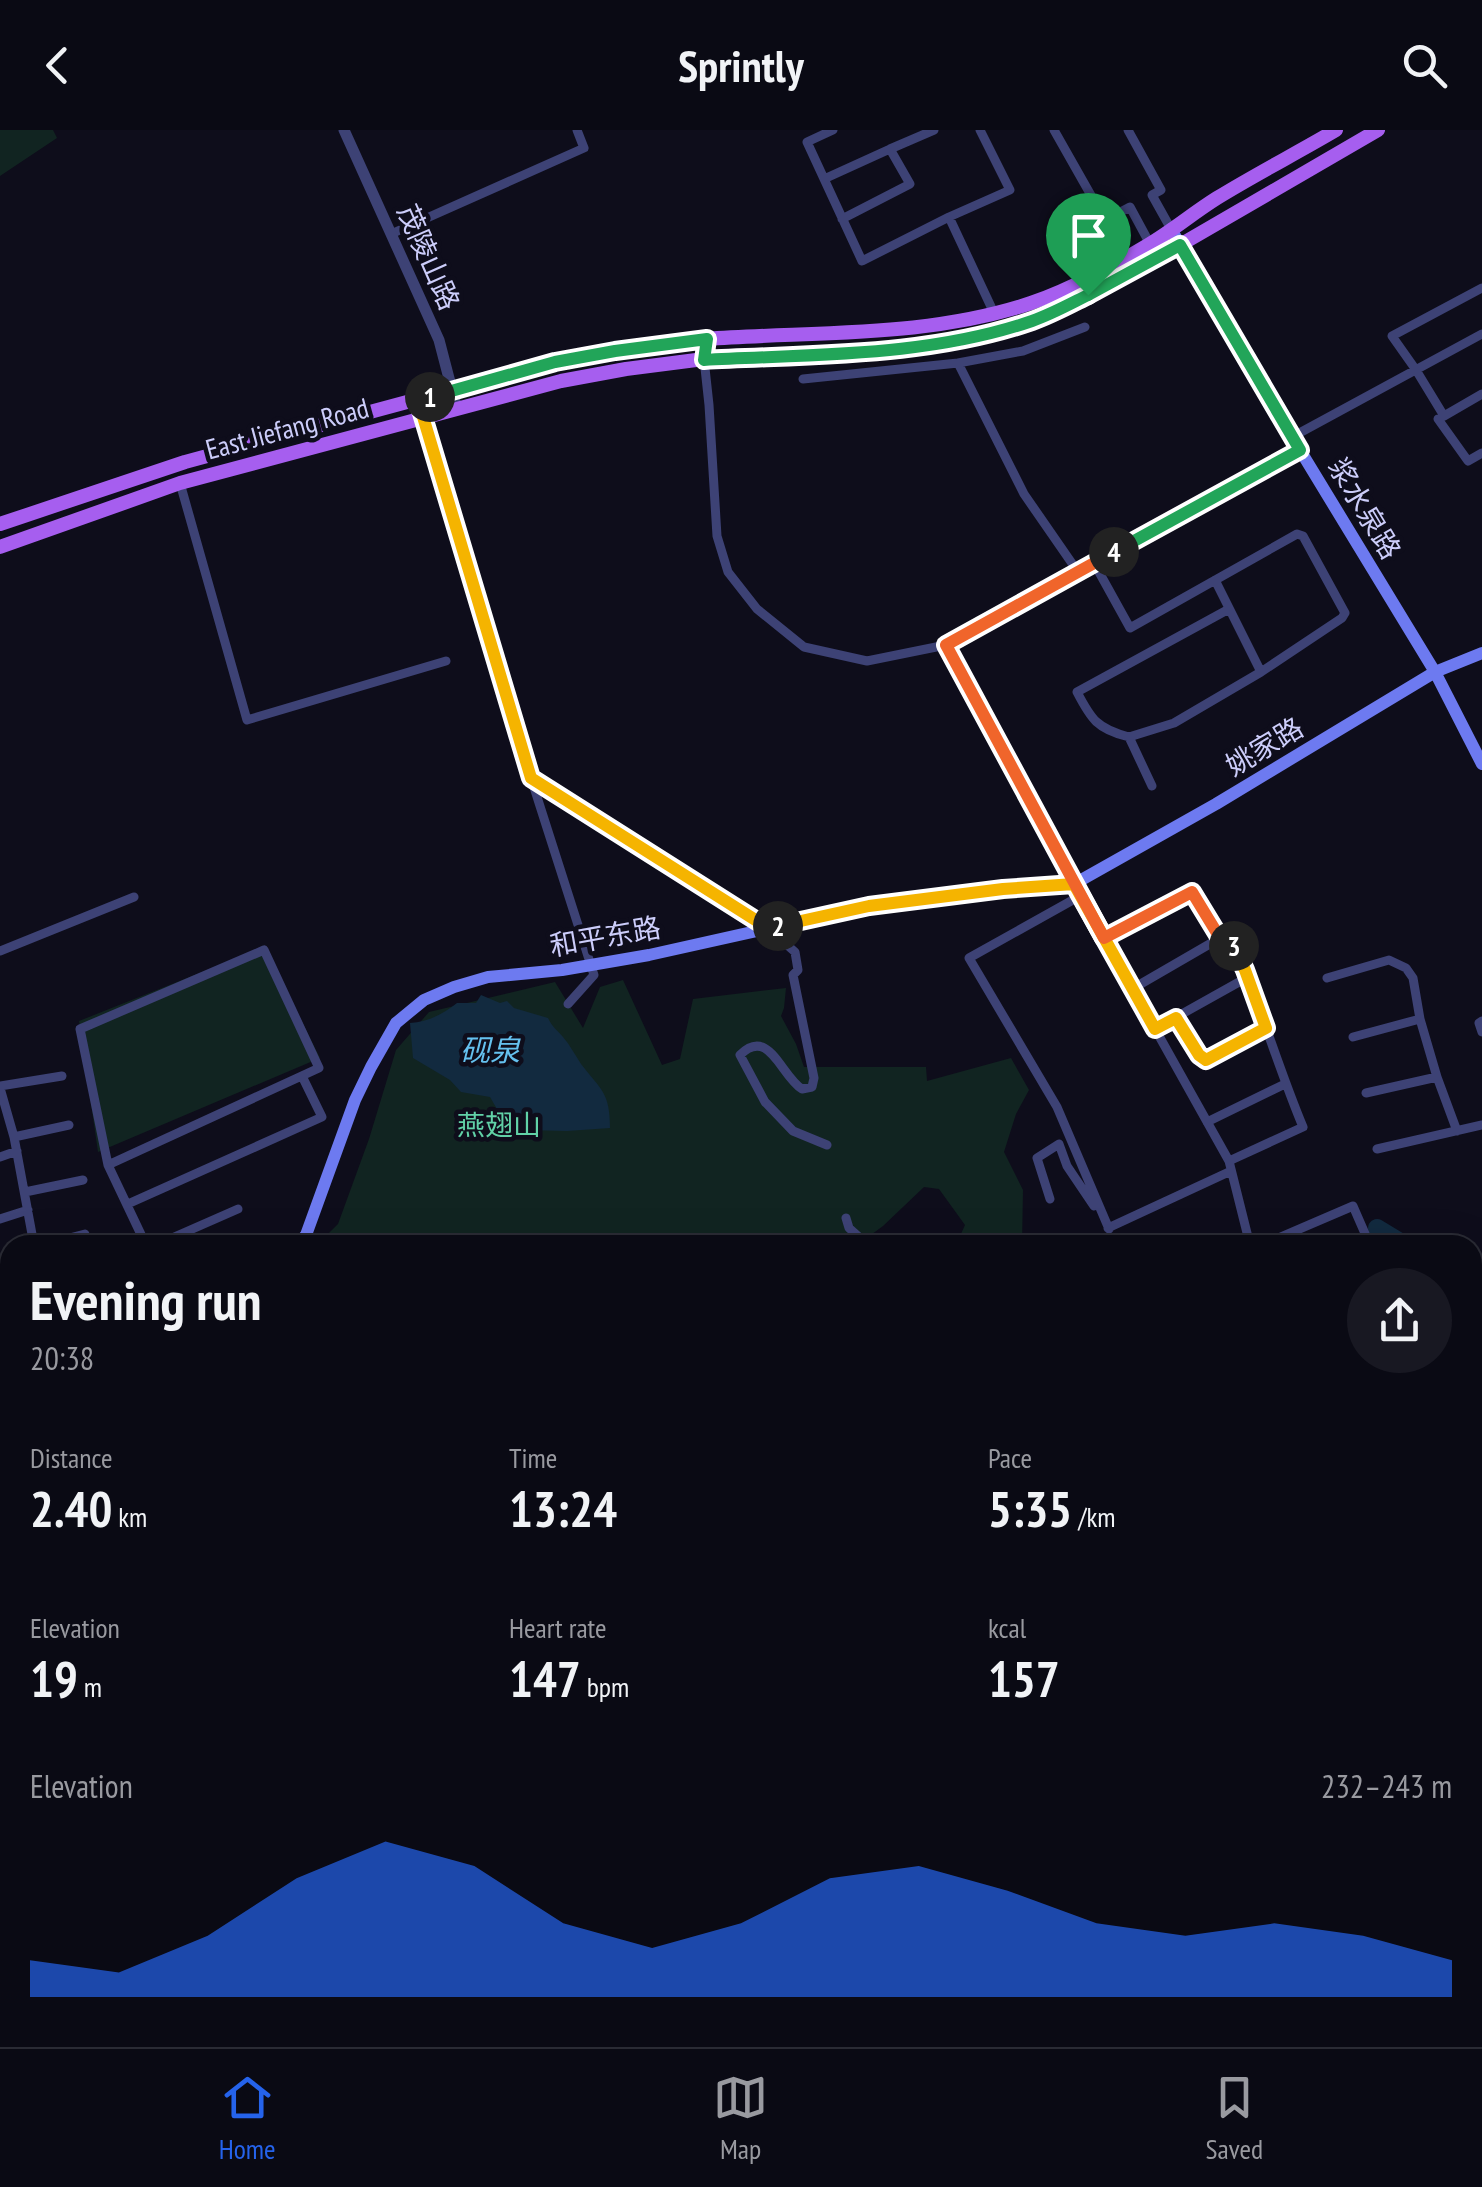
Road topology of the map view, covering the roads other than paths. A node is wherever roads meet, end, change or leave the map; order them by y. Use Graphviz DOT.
graph roads {
  1 [pos="344,130"];
  2 [pos="577,130"];
  3 [pos="832,130"];
  4 [pos="934,130"];
  5 [pos="980,130"];
  6 [pos="1054,130"];
  7 [pos="1128,130"];
  8 [pos="1336,130"];
  9 [pos="1378,130"];
  10 [pos="890,149"];
  11 [pos="824,179"];
  12 [pos="949,217"];
  13 [pos="842,218"];
  14 [pos="1171,228"];
  15 [pos="390,234"];
  16 [pos="1150,244"];
  17 [pos="1180,245"];
  18 [pos="1482,288"];
  19 [pos="994,313"];
  20 [pos="1085,327"];
  21 [pos="1482,334"];
  22 [pos="707,339"];
  23 [pos="704,360"];
  24 [pos="958,363"];
  25 [pos="1416,370"];
  26 [pos="802,379"];
  27 [pos="452,391"];
  28 [pos="1482,394"];
  29 [pos="418,400"];
  30 [pos="457,409"];
  31 [pos="423,417"];
  32 [pos="1438,420"];
  33 [pos="1296,443"];
  34 [pos="1482,453"];
  35 [pos="180,483"];
  36 [pos="0,524"];
  37 [pos="0,547"];
  38 [pos="1094,563"];
  39 [pos="1078,572"];
  40 [pos="1215,580"];
  41 [pos="1229,608"];
  42 [pos="946,645"];
  43 [pos="1482,653"];
  44 [pos="446,661"];
  45 [pos="1261,672"];
  46 [pos="1436,672"];
  47 [pos="1129,737"];
  48 [pos="1482,764"];
  49 [pos="531,778"];
  50 [pos="1152,786"];
  51 [pos="1077,890"];
  52 [pos="134,897"];
  53 [pos="768,928"];
  54 [pos="1104,938"];
  55 [pos="1220,938"];
  56 [pos="0,951"];
  57 [pos="590,964"];
  58 [pos="1248,977"];
  59 [pos="1327,978"];
  60 [pos="1132,989"];
  61 [pos="568,1004"];
  62 [pos="1176,1018"];
  63 [pos="1420,1018"];
  64 [pos="1482,1021"];
  65 [pos="1266,1028"];
  66 [pos="1155,1029"];
  67 [pos="1482,1032"];
  68 [pos="1353,1037"];
  69 [pos="62,1076"];
  70 [pos="302,1076"];
  71 [pos="1438,1077"];
  72 [pos="1285,1084"];
  73 [pos="0,1087"];
  74 [pos="1366,1093"];
  75 [pos="1207,1122"];
  76 [pos="1482,1125"];
  77 [pos="69,1126"];
  78 [pos="1457,1131"];
  79 [pos="14,1137"];
  80 [pos="827,1145"];
  81 [pos="1376,1149"];
  82 [pos="17,1150"];
  83 [pos="0,1157"];
  84 [pos="108,1165"];
  85 [pos="1230,1166"];
  86 [pos="83,1180"];
  87 [pos="25,1192"];
  88 [pos="1050,1198"];
  89 [pos="130,1203"];
  90 [pos="238,1209"];
  91 [pos="28,1210"];
  92 [pos="846,1218"];
  93 [pos="0,1220"];
  94 [pos="1109,1229"];
  95 [pos="85,1234"];
  96 [pos="35,1235"];
  97 [pos="81,1235"];
  98 [pos="141,1235"];
  99 [pos="179,1235"];
  100 [pos="305,1235"];
  101 [pos="857,1235"];
  102 [pos="1247,1235"];
  103 [pos="1285,1235"];
  104 [pos="1366,1235"];
  1 -- 15 [label="street, 茂陵山路"];
  2 -- 15 [label="street"];
  3 -- 11 [label="street"];
  4 -- 10 [label="street"];
  5 -- 12 [label="street"];
  6 -- 16 [label="street"];
  7 -- 14 [label="street"];
  8 -- 14 [label="main road, East Jiefang Road"];
  9 -- 17 [label="main road, East Jiefang Road"];
  10 -- 11 [label="street"];
  10 -- 13 [label="street"];
  11 -- 13 [label="street"];
  12 -- 13 [label="street"];
  12 -- 19 [label="street"];
  14 -- 16 [label="main road, East Jiefang Road"];
  14 -- 17 [label="main road, 浆水泉路"];
  15 -- 27 [label="street, 茂陵山路"];
  16 -- 19 [label="main road, East Jiefang Road"];
  17 -- 23 [label="main road, East Jiefang Road"];
  17 -- 33 [label="main road, 浆水泉路"];
  18 -- 25 [label="street"];
  19 -- 22 [label="main road, East Jiefang Road"];
  20 -- 24 [label="street"];
  21 -- 25 [label="street"];
  22 -- 23 [label="street"];
  22 -- 27 [label="main road, East Jiefang Road"];
  23 -- 30 [label="main road, East Jiefang Road"];
  23 -- 42 [label="street"];
  24 -- 26 [label="street"];
  24 -- 39 [label="street"];
  25 -- 28 [label="street"];
  25 -- 33 [label="street"];
  27 -- 29 [label="main road, East Jiefang Road"];
  27 -- 30 [label="street, 茂陵山路"];
  29 -- 31 [label="street"];
  29 -- 36 [label="main road, East Jiefang Road"];
  30 -- 31 [label="main road, East Jiefang Road"];
  31 -- 35 [label="main road, East Jiefang Road"];
  31 -- 49 [label="street"];
  32 -- 34 [label="street"];
  33 -- 38 [label="street"];
  33 -- 46 [label="main road, 浆水泉路"];
  35 -- 37 [label="main road, East Jiefang Road"];
  35 -- 44 [label="street"];
  38 -- 39 [label="street"];
  38 -- 40 [label="street"];
  39 -- 42 [label="street"];
  40 -- 41 [label="street"];
  40 -- 45 [label="street"];
  41 -- 45 [label="street"];
  41 -- 47 [label="street"];
  42 -- 51 [label="street"];
  43 -- 46 [label="main road, 姚家路"];
  45 -- 47 [label="street"];
  46 -- 48 [label="main road, 浆水泉路"];
  46 -- 51 [label="main road, 姚家路"];
  47 -- 50 [label="street"];
  49 -- 53 [label="street"];
  49 -- 57 [label="street"];
  51 -- 53 [label="main road, 和平东路"];
  51 -- 54 [label="street"];
  51 -- 94 [label="street"];
  52 -- 56 [label="street"];
  53 -- 57 [label="main road, 和平东路"];
  53 -- 80 [label="street"];
  54 -- 55 [label="street"];
  54 -- 60 [label="street"];
  55 -- 58 [label="street"];
  55 -- 60 [label="street"];
  57 -- 61 [label="street"];
  57 -- 100 [label="main road, 和平东路"];
  58 -- 62 [label="street"];
  58 -- 65 [label="street"];
  59 -- 63 [label="street"];
  60 -- 66 [label="street"];
  62 -- 65 [label="street"];
  62 -- 66 [label="street"];
  63 -- 68 [label="street"];
  63 -- 71 [label="street"];
  64 -- 67 [label="street"];
  65 -- 72 [label="street"];
  66 -- 75 [label="street"];
  69 -- 73 [label="street"];
  70 -- 84 [label="street"];
  70 -- 84 [label="street"];
  70 -- 89 [label="street"];
  71 -- 74 [label="street"];
  71 -- 78 [label="street"];
  72 -- 75 [label="street"];
  72 -- 85 [label="street"];
  73 -- 79 [label="street"];
  75 -- 85 [label="street"];
  76 -- 78 [label="street"];
  77 -- 79 [label="street"];
  78 -- 81 [label="street"];
  79 -- 82 [label="street"];
  82 -- 83 [label="street"];
  82 -- 87 [label="street"];
  84 -- 98 [label="street"];
  85 -- 94 [label="street"];
  85 -- 102 [label="street"];
  86 -- 87 [label="street"];
  87 -- 91 [label="street"];
  88 -- 94 [label="street"];
  90 -- 99 [label="street"];
  91 -- 93 [label="street"];
  91 -- 96 [label="street"];
  92 -- 101 [label="street"];
  95 -- 97 [label="street"];
  103 -- 104 [label="street"];
}
